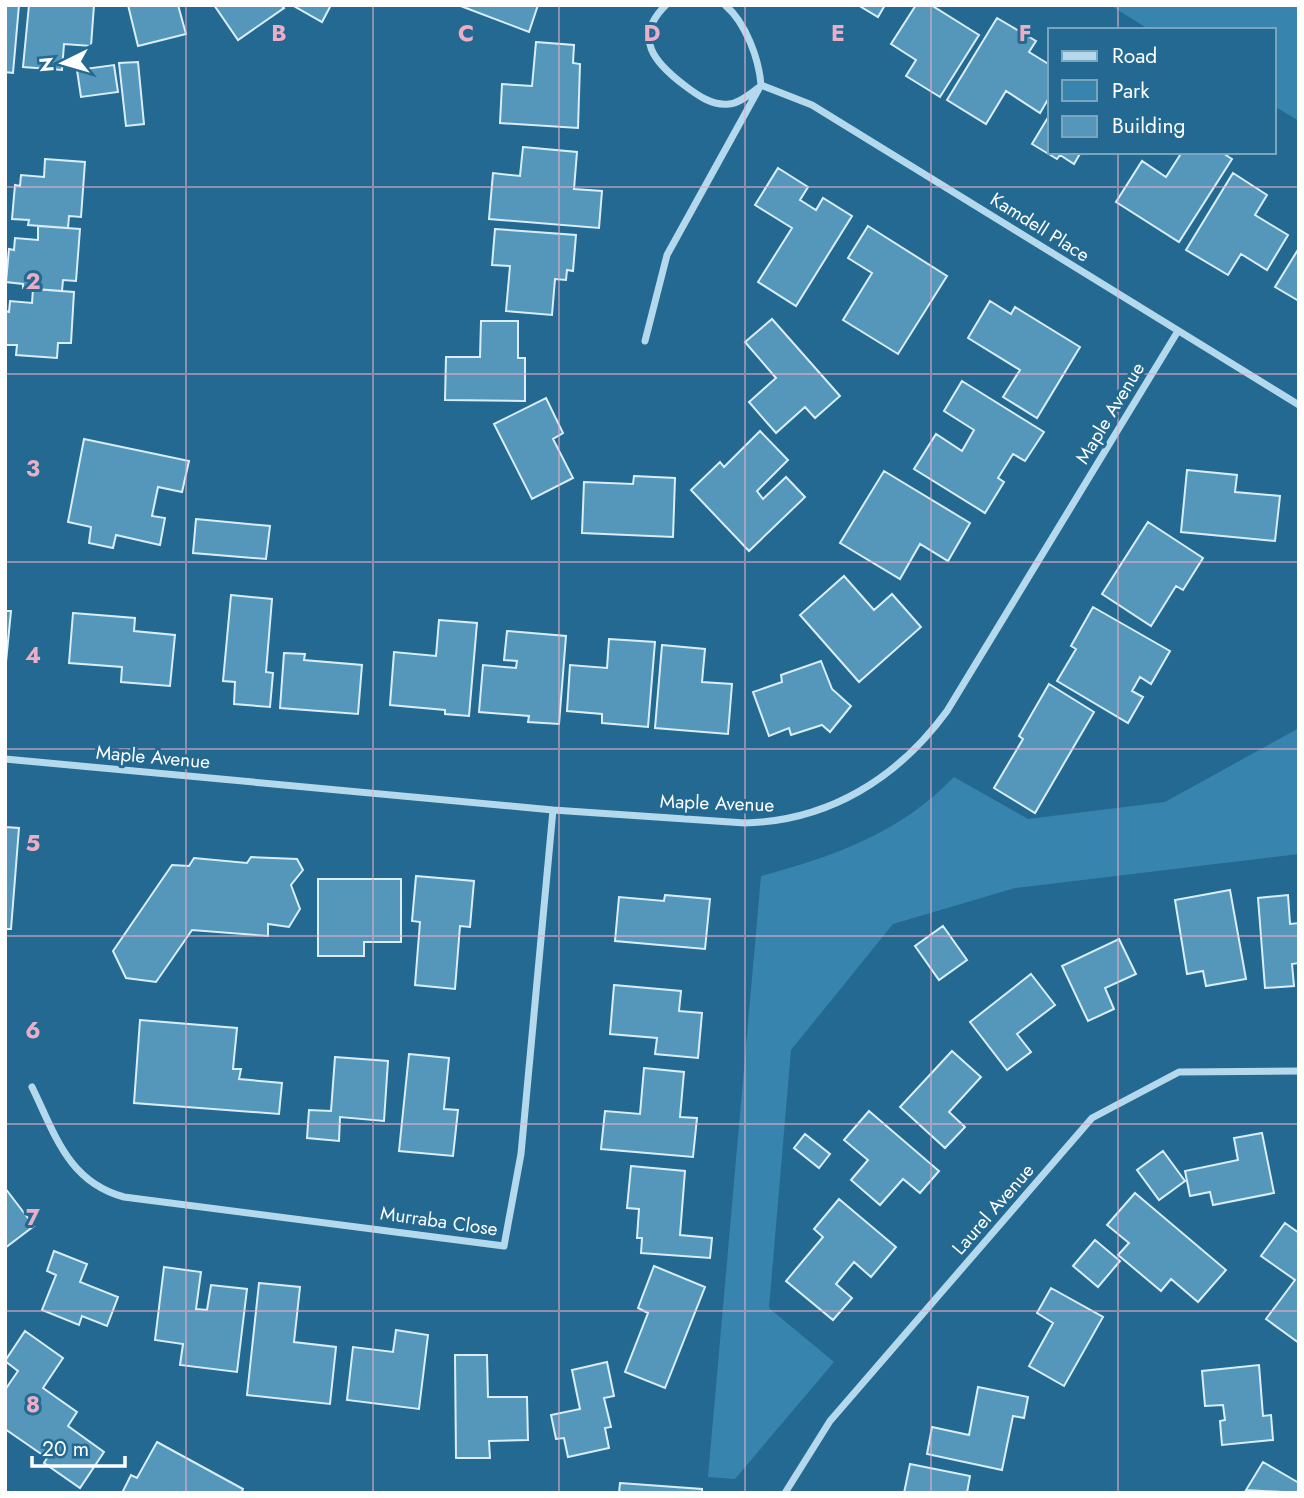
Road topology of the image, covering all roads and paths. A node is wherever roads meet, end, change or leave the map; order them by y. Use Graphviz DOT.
graph roads {
  1 [pos="666,5"];
  2 [pos="725,5"];
  3 [pos="761,85"];
  4 [pos="1178,331"];
  5 [pos="645,341"];
  6 [pos="1299,405"];
  7 [pos="5,759"];
  8 [pos="553,810"];
  9 [pos="1299,1071"];
  10 [pos="32,1087"];
  11 [pos="785,1493"];
  1 -- 3 [label="street"];
  2 -- 3 [label="street"];
  3 -- 4 [label="street, Kamdell Place"];
  3 -- 5 [label="street"];
  4 -- 6 [label="street, Kamdell Place"];
  4 -- 8 [label="street, Maple Avenue"];
  7 -- 8 [label="street, Maple Avenue"];
  8 -- 10 [label="street, Murraba Close"];
  9 -- 11 [label="street, Laurel Avenue"];
}
